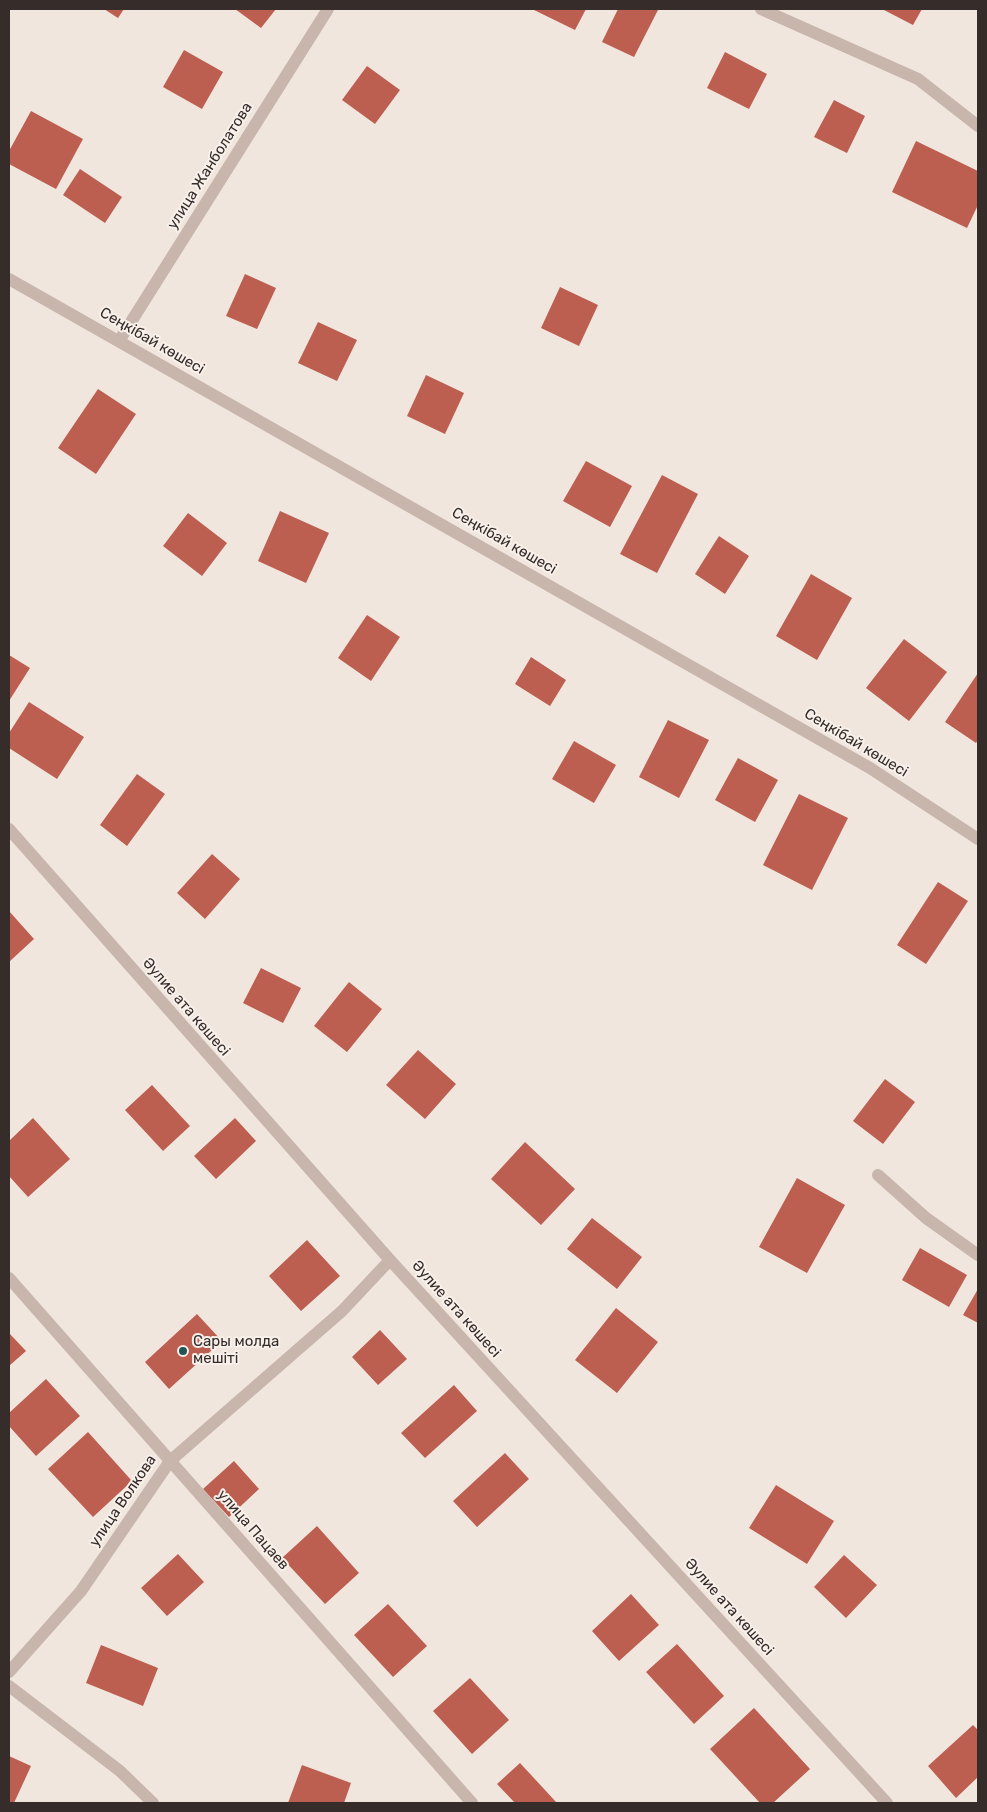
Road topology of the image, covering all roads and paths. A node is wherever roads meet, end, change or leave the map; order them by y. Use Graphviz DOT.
graph roads {
  1 [pos="328,9"];
  2 [pos="761,9"];
  3 [pos="978,126"];
  4 [pos="9,279"];
  5 [pos="119,341"];
  6 [pos="9,829"];
  7 [pos="978,839"];
  8 [pos="878,1175"];
  9 [pos="978,1255"];
  10 [pos="390,1260"];
  11 [pos="9,1278"];
  12 [pos="170,1461"];
  13 [pos="9,1672"];
  14 [pos="9,1686"];
  15 [pos="153,1803"];
  16 [pos="472,1803"];
  17 [pos="887,1803"];
  1 -- 5 [label="street, улица Жанболатова"];
  2 -- 3 [label="street"];
  4 -- 5 [label="street, Сеңкібай көшесі"];
  5 -- 7 [label="street, Сеңкібай көшесі"];
  6 -- 10 [label="street, Әулие ата көшесі"];
  8 -- 9 [label="street"];
  10 -- 12 [label="street, улица Волкова"];
  10 -- 17 [label="street, Әулие ата көшесі"];
  11 -- 12 [label="street, улица Пацаев"];
  12 -- 13 [label="street, улица Волкова"];
  12 -- 16 [label="street, улица Пацаев"];
  14 -- 15 [label="street"];
}
